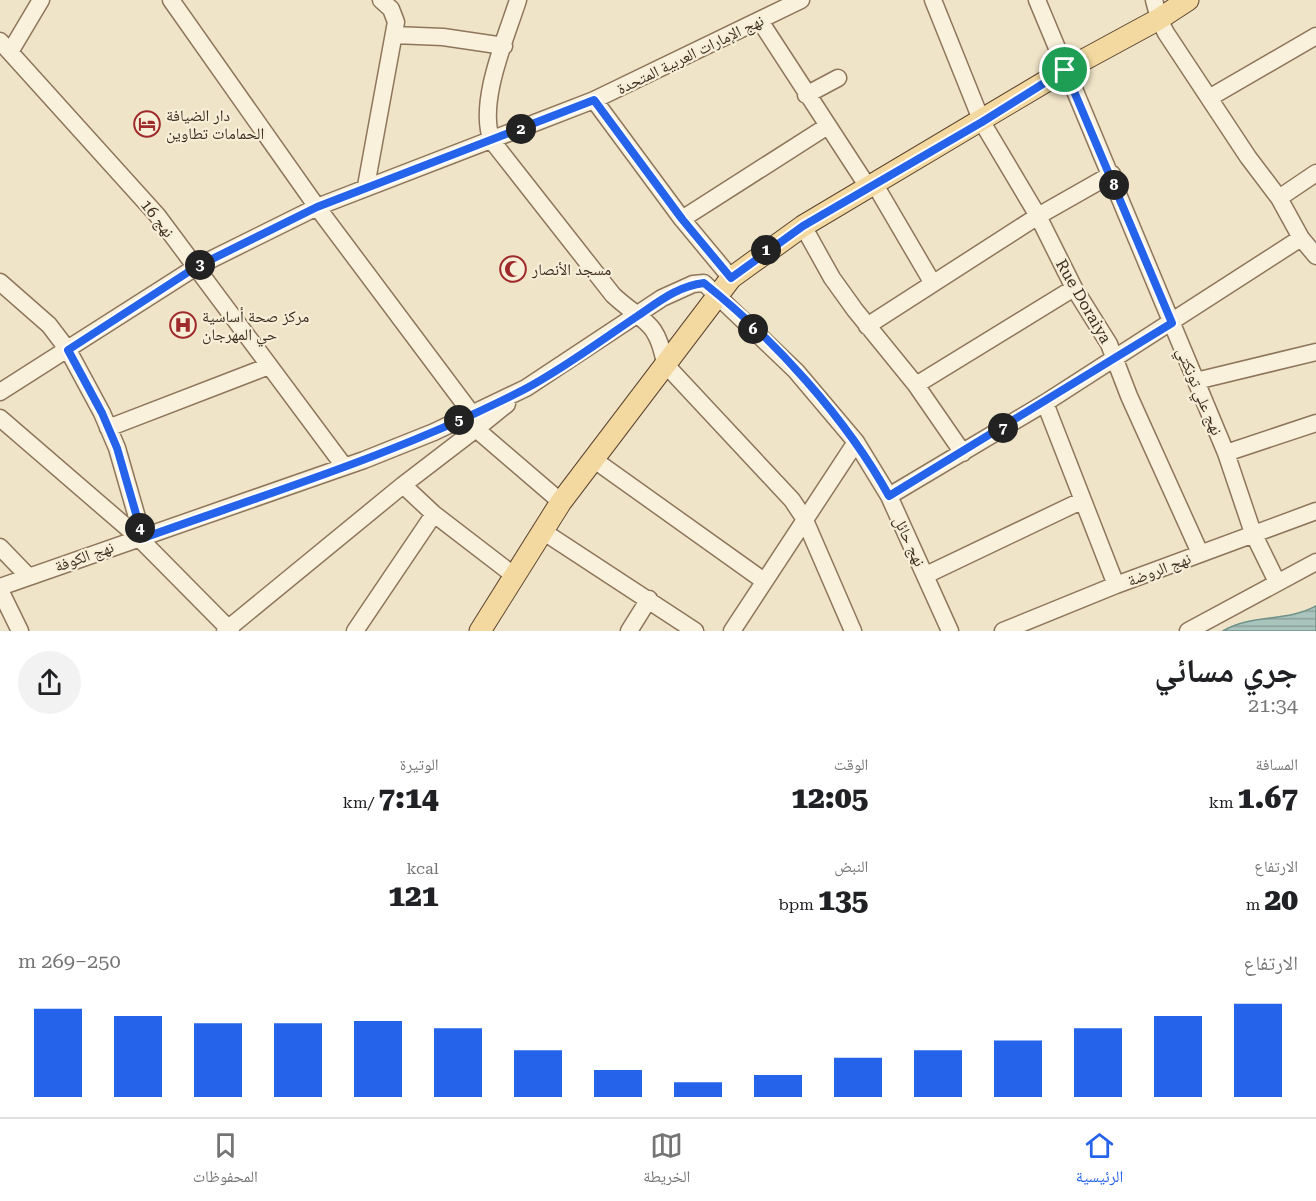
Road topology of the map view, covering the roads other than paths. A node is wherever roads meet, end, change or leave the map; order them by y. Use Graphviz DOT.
graph roads {
  1 [pos="41,0"];
  2 [pos="171,0"];
  3 [pos="381,0"];
  4 [pos="518,0"];
  5 [pos="801,0"];
  6 [pos="933,0"];
  7 [pos="1037,0"];
  8 [pos="1188,0"];
  9 [pos="1156,10"];
  10 [pos="760,21"];
  11 [pos="394,34"];
  12 [pos="1316,36"];
  13 [pos="504,46"];
  14 [pos="5,47"];
  15 [pos="1065,70"];
  16 [pos="838,78"];
  17 [pos="806,95"];
  18 [pos="1209,98"];
  19 [pos="594,100"];
  20 [pos="982,122"];
  21 [pos="826,127"];
  22 [pos="492,141"];
  23 [pos="1316,172"];
  24 [pos="1111,174"];
  25 [pos="871,185"];
  26 [pos="366,186"];
  27 [pos="1279,198"];
  28 [pos="317,207"];
  29 [pos="1038,216"];
  30 [pos="682,219"];
  31 [pos="803,226"];
  32 [pos="1301,238"];
  33 [pos="1316,256"];
  34 [pos="196,267"];
  35 [pos="0,282"];
  36 [pos="932,282"];
  37 [pos="725,286"];
  38 [pos="1074,288"];
  39 [pos="637,316"];
  40 [pos="1172,323"];
  41 [pos="867,326"];
  42 [pos="68,350"];
  43 [pos="1316,352"];
  44 [pos="1116,359"];
  45 [pos="665,364"];
  46 [pos="269,366"];
  47 [pos="1196,381"];
  48 [pos="916,385"];
  49 [pos="0,392"];
  50 [pos="1045,403"];
  51 [pos="0,418"];
  52 [pos="474,421"];
  53 [pos="1316,423"];
  54 [pos="108,428"];
  55 [pos="856,442"];
  56 [pos="963,453"];
  57 [pos="1226,453"];
  58 [pos="593,459"];
  59 [pos="344,466"];
  60 [pos="403,485"];
  61 [pos="889,496"];
  62 [pos="1081,501"];
  63 [pos="561,502"];
  64 [pos="1316,512"];
  65 [pos="434,514"];
  66 [pos="804,518"];
  67 [pos="544,532"];
  68 [pos="1253,533"];
  69 [pos="140,538"];
  70 [pos="0,547"];
  71 [pos="1200,553"];
  72 [pos="1316,562"];
  73 [pos="926,574"];
  74 [pos="28,576"];
  75 [pos="516,577"];
  76 [pos="764,581"];
  77 [pos="1277,582"];
  78 [pos="1116,585"];
  79 [pos="0,588"];
  80 [pos="649,599"];
  81 [pos="228,630"];
  82 [pos="20,631"];
  83 [pos="355,631"];
  84 [pos="480,631"];
  85 [pos="629,631"];
  86 [pos="695,631"];
  87 [pos="732,631"];
  88 [pos="853,631"];
  89 [pos="950,631"];
  90 [pos="1003,631"];
  91 [pos="1188,631"];
  1 -- 14 [label="street"];
  2 -- 28 [label="street"];
  3 -- 11 [label="street"];
  4 -- 13 [label="street"];
  5 -- 10 [label="street, نهج الإمارات العربية المتحدة"];
  6 -- 20 [label="street, Rue Doraiya"];
  7 -- 15 [label="street, نهج علي تونكتي"];
  8 -- 9 [label="main road"];
  9 -- 15 [label="main road"];
  9 -- 18 [label="street"];
  10 -- 17 [label="street"];
  10 -- 19 [label="street, نهج الإمارات العربية المتحدة"];
  11 -- 13 [label="street"];
  11 -- 26 [label="street"];
  12 -- 18 [label="street"];
  13 -- 22 [label="street"];
  14 -- 34 [label="street, نهج 16"];
  15 -- 20 [label="main road"];
  15 -- 24 [label="street, نهج علي تونكتي"];
  16 -- 17 [label="street"];
  17 -- 21 [label="street"];
  18 -- 27 [label="street"];
  19 -- 22 [label="street, نهج الإمارات العربية المتحدة"];
  19 -- 30 [label="street, نهج حائل"];
  20 -- 25 [label="main road"];
  20 -- 29 [label="street, Rue Doraiya"];
  21 -- 25 [label="street"];
  21 -- 30 [label="street"];
  22 -- 26 [label="street, نهج الإمارات العربية المتحدة"];
  22 -- 39 [label="street"];
  23 -- 27 [label="street"];
  24 -- 29 [label="street"];
  24 -- 40 [label="street, نهج علي تونكتي"];
  25 -- 31 [label="main road"];
  25 -- 36 [label="street"];
  26 -- 28 [label="street, نهج الإمارات العربية المتحدة"];
  27 -- 32 [label="street"];
  28 -- 34 [label="street, نهج الإمارات العربية المتحدة"];
  28 -- 52 [label="street"];
  29 -- 36 [label="street"];
  29 -- 38 [label="street, Rue Doraiya"];
  30 -- 37 [label="street, نهج حائل"];
  31 -- 37 [label="main road"];
  31 -- 41 [label="street"];
  32 -- 33 [label="street"];
  32 -- 40 [label="street"];
  34 -- 42 [label="street, نهج الإمارات العربية المتحدة"];
  34 -- 46 [label="street, نهج 16"];
  35 -- 42 [label="street"];
  36 -- 41 [label="street"];
  37 -- 39 [label="street, نهج الكوفة"];
  37 -- 45 [label="main road"];
  37 -- 55 [label="street, نهج حائل"];
  38 -- 44 [label="street, Rue Doraiya"];
  38 -- 48 [label="street"];
  39 -- 45 [label="street"];
  39 -- 52 [label="street, نهج الكوفة"];
  40 -- 44 [label="street"];
  40 -- 47 [label="street, نهج علي تونكتي"];
  41 -- 48 [label="street"];
  42 -- 49 [label="street, نهج الإمارات العربية المتحدة"];
  42 -- 54 [label="street"];
  43 -- 47 [label="street"];
  44 -- 50 [label="street"];
  44 -- 71 [label="street, Rue Doraiya"];
  45 -- 58 [label="main road"];
  45 -- 66 [label="street"];
  46 -- 54 [label="street"];
  46 -- 59 [label="street, نهج 16"];
  47 -- 57 [label="street, نهج علي تونكتي"];
  48 -- 56 [label="street"];
  50 -- 56 [label="street"];
  50 -- 62 [label="street"];
  51 -- 69 [label="street"];
  52 -- 59 [label="street, نهج الكوفة"];
  52 -- 60 [label="street"];
  52 -- 63 [label="street"];
  53 -- 57 [label="street"];
  54 -- 69 [label="street"];
  55 -- 61 [label="street, نهج حائل"];
  55 -- 66 [label="street"];
  56 -- 61 [label="street"];
  57 -- 68 [label="street, نهج علي تونكتي"];
  58 -- 63 [label="main road"];
  58 -- 76 [label="street"];
  59 -- 69 [label="street, نهج الكوفة"];
  60 -- 65 [label="street"];
  60 -- 81 [label="street"];
  61 -- 73 [label="street, نهج حائل"];
  62 -- 73 [label="street"];
  62 -- 78 [label="street"];
  63 -- 67 [label="main road"];
  64 -- 68 [label="street, نهج الروضة"];
  65 -- 75 [label="street"];
  65 -- 83 [label="street"];
  66 -- 76 [label="street"];
  66 -- 88 [label="street"];
  67 -- 75 [label="main road"];
  67 -- 80 [label="street"];
  68 -- 71 [label="street, نهج الروضة"];
  68 -- 77 [label="street, نهج علي تونكتي"];
  69 -- 74 [label="street, نهج الكوفة"];
  69 -- 81 [label="street"];
  70 -- 74 [label="street"];
  71 -- 78 [label="street, نهج الروضة"];
  72 -- 77 [label="street"];
  73 -- 89 [label="street, نهج حائل"];
  74 -- 79 [label="street, نهج الكوفة"];
  75 -- 84 [label="main road"];
  76 -- 87 [label="street"];
  77 -- 91 [label="street"];
  78 -- 90 [label="street, نهج الروضة"];
  79 -- 82 [label="street"];
  80 -- 85 [label="street"];
  80 -- 86 [label="street"];
}
